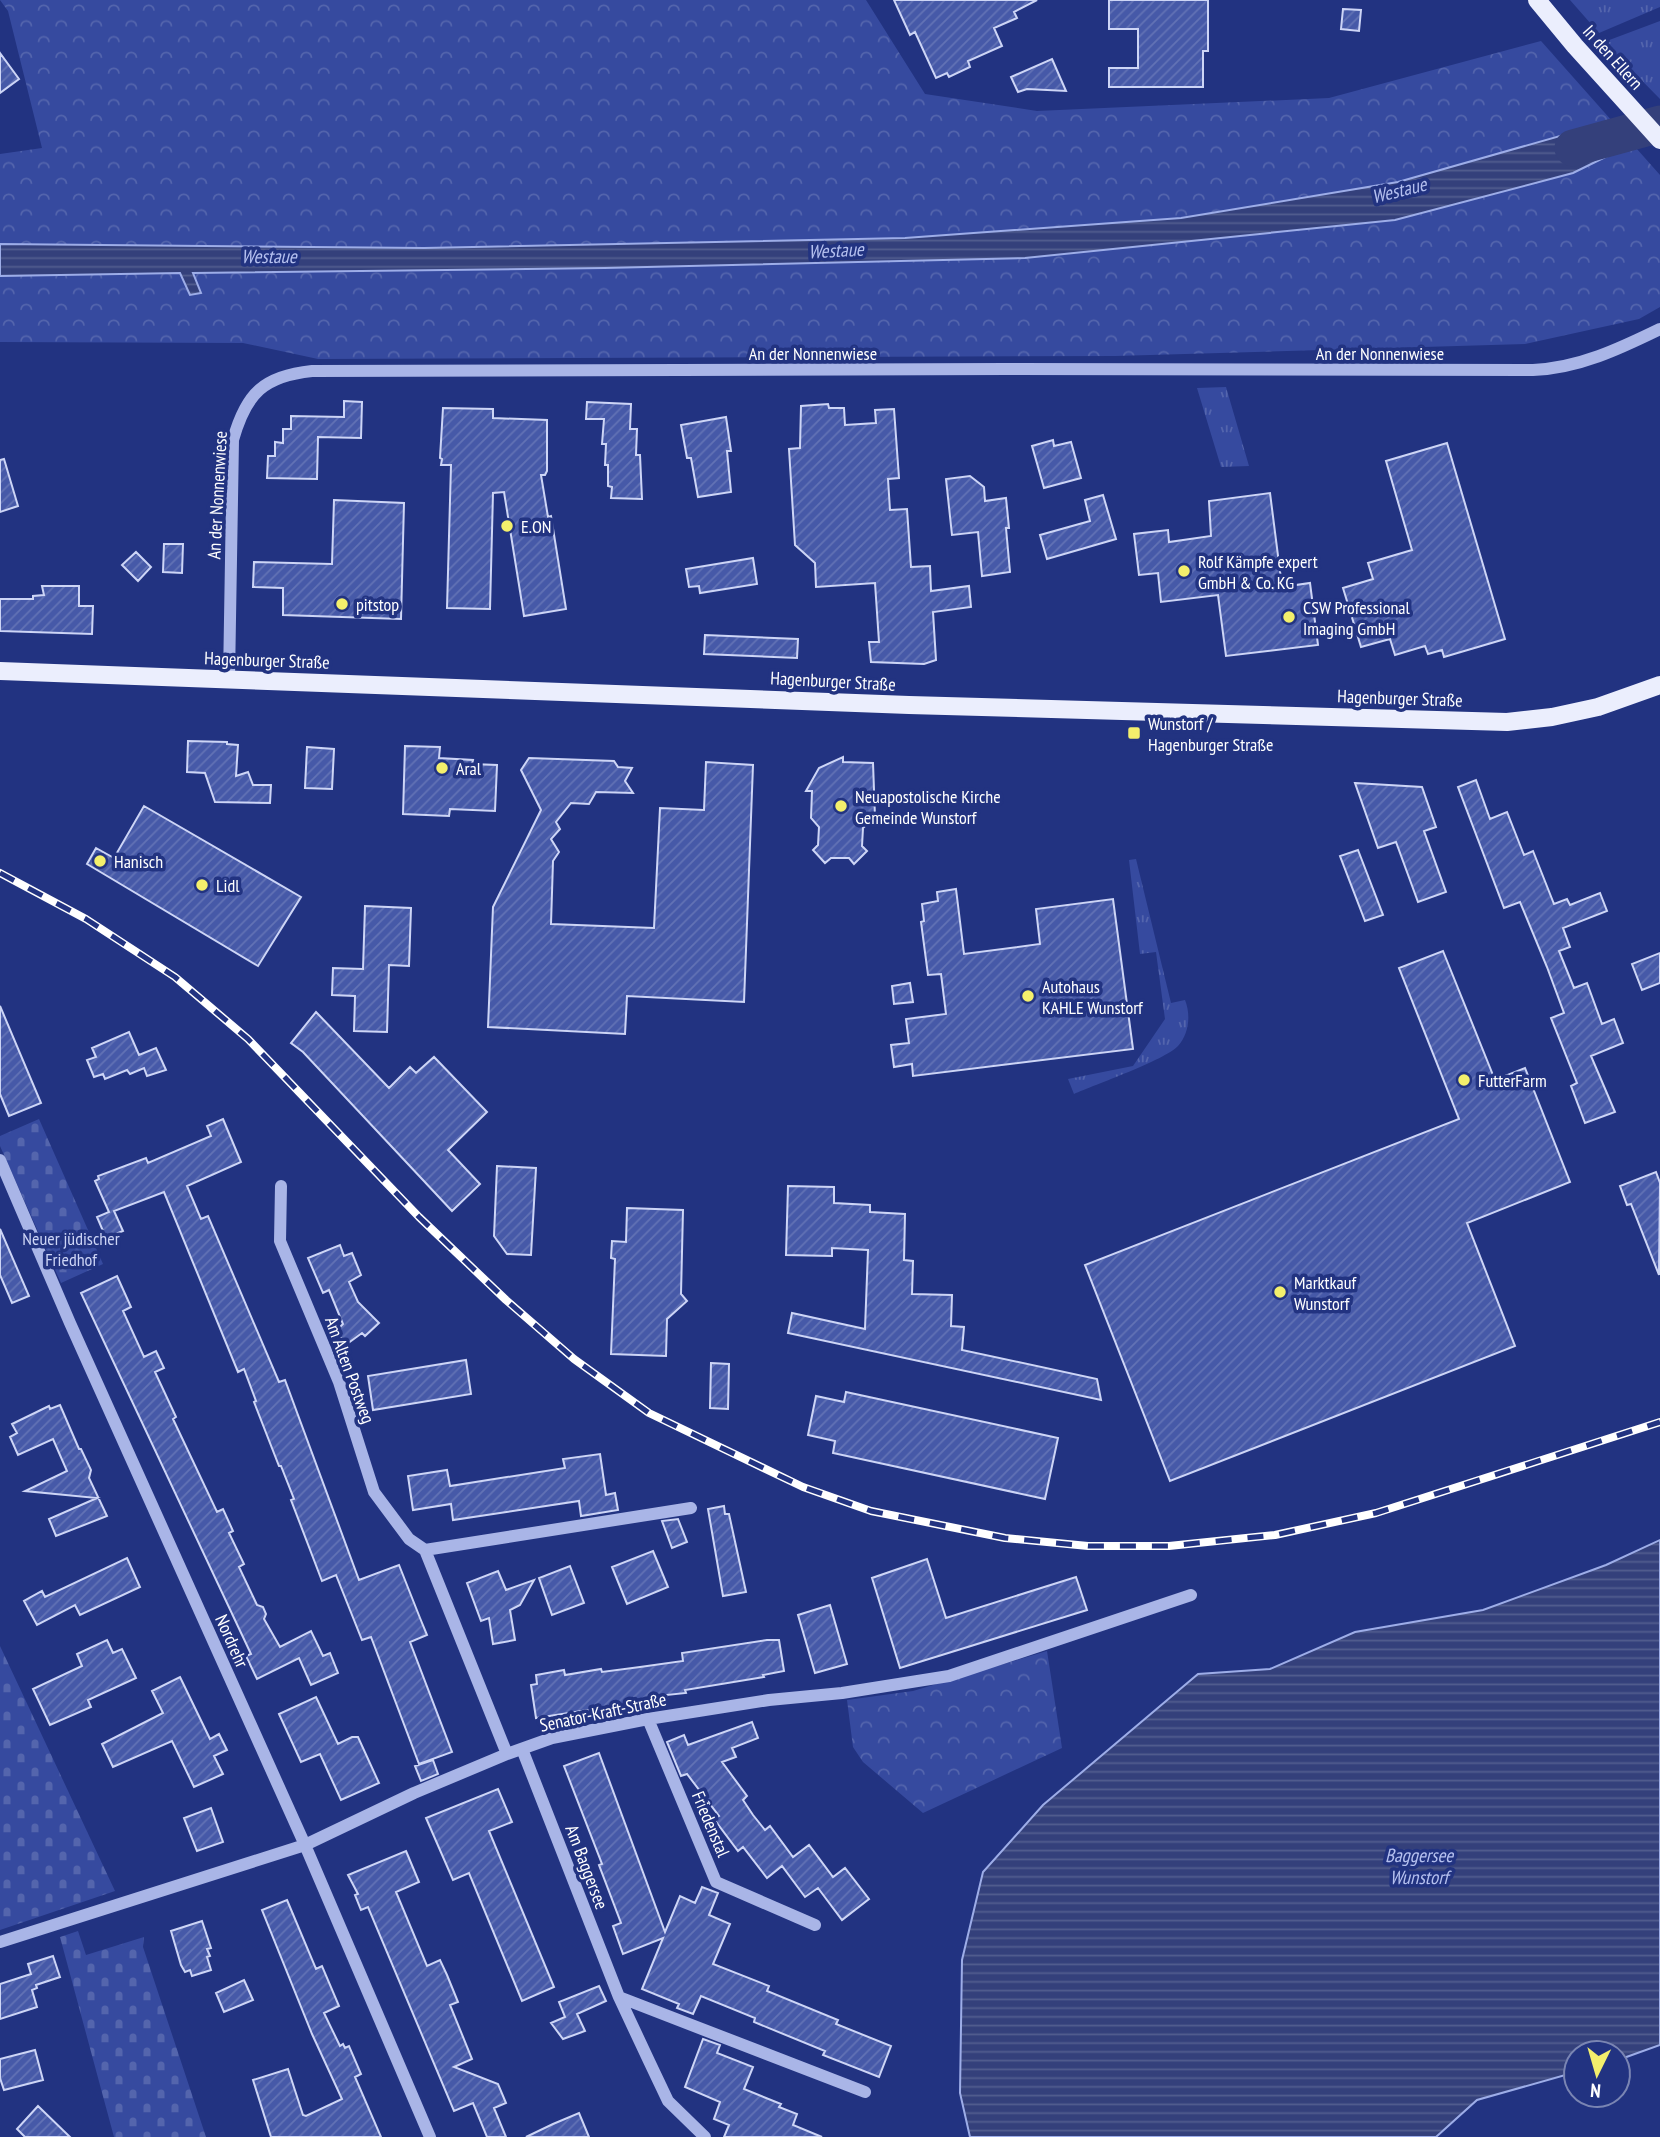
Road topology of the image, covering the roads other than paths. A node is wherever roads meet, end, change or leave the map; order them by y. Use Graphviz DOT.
graph roads {
  1 [pos="1538,0"];
  2 [pos="1660,140"];
  3 [pos="1660,329"];
  4 [pos="0,671"];
  5 [pos="229,679"];
  6 [pos="1660,685"];
  7 [pos="0,1160"];
  8 [pos="281,1186"];
  9 [pos="691,1508"];
  10 [pos="425,1550"];
  11 [pos="1191,1595"];
  12 [pos="648,1719"];
  13 [pos="522,1749"];
  14 [pos="507,1754"];
  15 [pos="305,1845"];
  16 [pos="815,1926"];
  17 [pos="0,1942"];
  18 [pos="619,1997"];
  19 [pos="864,2092"];
  20 [pos="430,2137"];
  21 [pos="705,2137"];
  1 -- 2 [label="main road, In den Ellern"];
  3 -- 5 [label="street, An der Nonnenwiese"];
  4 -- 5 [label="main road, Hagenburger Straße"];
  5 -- 6 [label="main road, Hagenburger Straße"];
  7 -- 15 [label="street, Nordrehr"];
  8 -- 10 [label="street, Am Alten Postweg"];
  9 -- 10 [label="street"];
  10 -- 14 [label="street, Am Alten Postweg"];
  11 -- 12 [label="street, Senator-Kraft-Straße"];
  12 -- 13 [label="street, Senator-Kraft-Straße"];
  12 -- 16 [label="street, Friedenstal"];
  13 -- 14 [label="street, Senator-Kraft-Straße"];
  13 -- 18 [label="street, Am Baggersee"];
  14 -- 15 [label="street, Senator-Kraft-Straße"];
  15 -- 17 [label="street, Senator-Kraft-Straße"];
  15 -- 20 [label="street, Nordrehr"];
  18 -- 19 [label="street"];
  18 -- 21 [label="street, Am Baggersee"];
}
